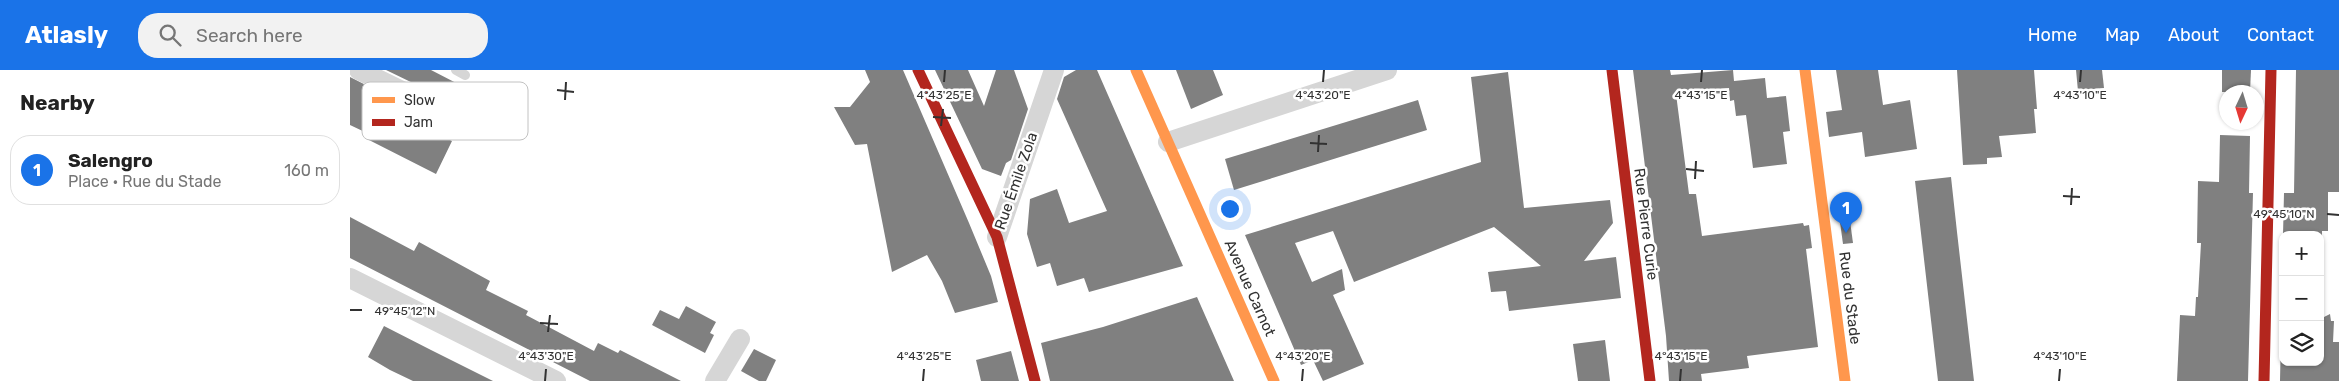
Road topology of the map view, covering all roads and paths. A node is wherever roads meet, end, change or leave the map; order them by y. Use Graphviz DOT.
graph roads {
  1 [pos="359,70"];
  2 [pos="918,70"];
  3 [pos="1054,70"];
  4 [pos="1136,70"];
  5 [pos="1386,70"];
  6 [pos="1612,70"];
  7 [pos="1805,70"];
  8 [pos="2271,70"];
  9 [pos="1359,74"];
  10 [pos="384,82"];
  11 [pos="1168,142"];
  12 [pos="997,237"];
  13 [pos="350,278"];
  14 [pos="740,339"];
  15 [pos="556,381"];
  16 [pos="716,381"];
  17 [pos="1036,381"];
  18 [pos="1274,381"];
  19 [pos="1650,381"];
  20 [pos="1845,381"];
  21 [pos="2264,381"];
  1 -- 10 [label="street"];
  2 -- 12 [label="street"];
  3 -- 12 [label="street, Rue Émile Zola"];
  4 -- 11 [label="street, Avenue Carnot"];
  5 -- 9 [label="street"];
  6 -- 19 [label="street, Rue Pierre Curie"];
  7 -- 20 [label="street, Rue du Stade"];
  8 -- 21 [label="street"];
  9 -- 11 [label="street"];
  11 -- 18 [label="street, Avenue Carnot"];
  12 -- 17 [label="street, Rue Émile Zola"];
  13 -- 15 [label="street"];
  14 -- 16 [label="street"];
}
